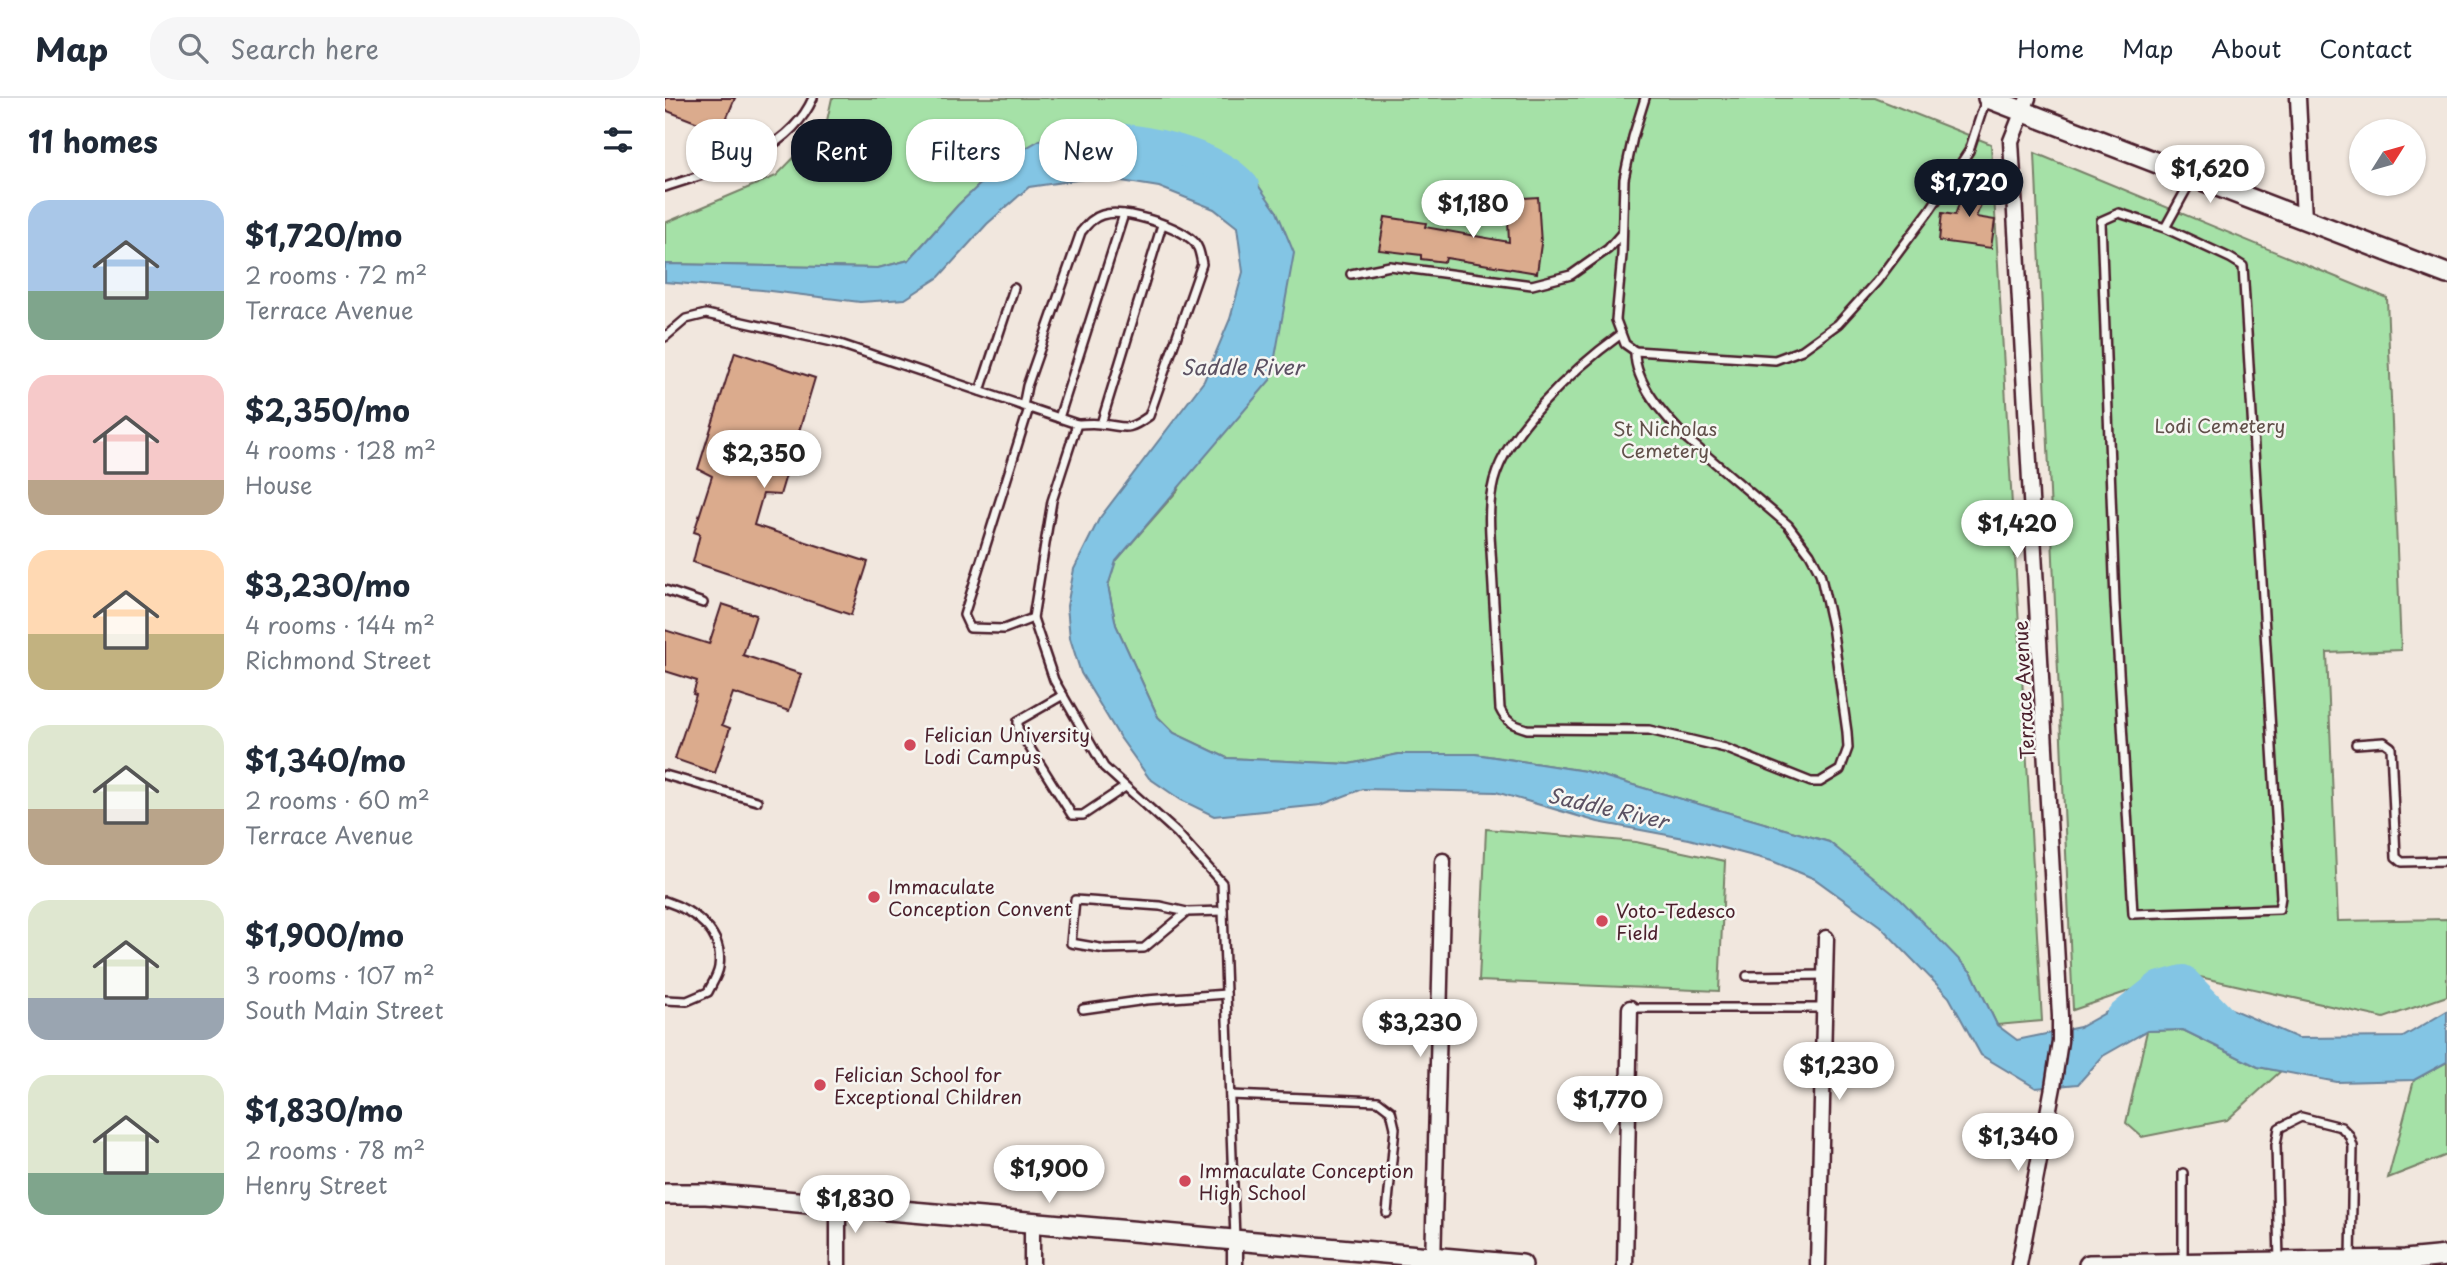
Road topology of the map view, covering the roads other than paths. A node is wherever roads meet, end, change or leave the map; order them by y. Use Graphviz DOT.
graph roads {
  1 [pos="813,98"];
  2 [pos="1644,98"];
  3 [pos="1987,98"];
  4 [pos="2298,98"];
  5 [pos="2026,105"];
  6 [pos="2193,177"];
  7 [pos="665,187"];
  8 [pos="1124,214"];
  9 [pos="2304,219"];
  10 [pos="1162,225"];
  11 [pos="2165,228"];
  12 [pos="1623,232"];
  13 [pos="1351,274"];
  14 [pos="2447,274"];
  15 [pos="1014,288"];
  16 [pos="1620,335"];
  17 [pos="665,337"];
  18 [pos="1635,351"];
  19 [pos="980,391"];
  20 [pos="1026,407"];
  21 [pos="1059,418"];
  22 [pos="1101,424"];
  23 [pos="1077,425"];
  24 [pos="665,590"];
  25 [pos="703,603"];
  26 [pos="1033,618"];
  27 [pos="1063,695"];
  28 [pos="2356,744"];
  29 [pos="665,775"];
  30 [pos="1125,787"];
  31 [pos="757,801"];
  32 [pos="1443,861"];
  33 [pos="2447,861"];
  34 [pos="665,901"];
  35 [pos="1223,911"];
  36 [pos="1188,912"];
  37 [pos="1826,938"];
  38 [pos="1825,975"];
  39 [pos="1747,976"];
  40 [pos="1226,994"];
  41 [pos="665,1000"];
  42 [pos="1630,1008"];
  43 [pos="1824,1008"];
  44 [pos="1083,1009"];
  45 [pos="1230,1095"];
  46 [pos="2183,1172"];
  47 [pos="665,1194"];
  48 [pos="689,1194"];
  49 [pos="838,1205"];
  50 [pos="665,1207"];
  51 [pos="1387,1213"];
  52 [pos="1033,1223"];
  53 [pos="1235,1239"];
  54 [pos="2447,1256"];
  55 [pos="1433,1261"];
  56 [pos="2351,1261"];
  57 [pos="2279,1262"];
  58 [pos="2405,1262"];
  59 [pos="2183,1263"];
  60 [pos="2204,1264"];
  61 [pos="838,1265"];
  62 [pos="1032,1265"];
  63 [pos="1235,1265"];
  64 [pos="1522,1265"];
  65 [pos="1625,1265"];
  66 [pos="1818,1265"];
  67 [pos="2018,1265"];
  68 [pos="2089,1265"];
  1 -- 7 [label="lane"];
  2 -- 12 [label="lane"];
  3 -- 5 [label="street"];
  3 -- 18 [label="lane"];
  4 -- 9 [label="street"];
  5 -- 6 [label="street"];
  5 -- 67 [label="street, Terrace Avenue"];
  6 -- 9 [label="street"];
  6 -- 11 [label="lane"];
  8 -- 10 [label="lane"];
  8 -- 20 [label="lane"];
  8 -- 21 [label="lane"];
  9 -- 14 [label="street"];
  10 -- 22 [label="lane"];
  10 -- 22 [label="lane"];
  11 -- 11 [label="lane"];
  12 -- 13 [label="lane"];
  12 -- 16 [label="lane"];
  15 -- 19 [label="lane"];
  16 -- 18 [label="lane"];
  16 -- 18 [label="lane"];
  17 -- 19 [label="lane"];
  19 -- 20 [label="lane"];
  20 -- 21 [label="lane"];
  20 -- 26 [label="lane"];
  21 -- 23 [label="lane"];
  22 -- 23 [label="lane"];
  23 -- 26 [label="lane"];
  24 -- 25 [label="lane"];
  26 -- 27 [label="lane"];
  27 -- 30 [label="lane"];
  27 -- 30 [label="lane"];
  28 -- 33 [label="lane"];
  29 -- 31 [label="lane"];
  30 -- 35 [label="lane"];
  32 -- 55 [label="street"];
  34 -- 41 [label="lane"];
  35 -- 36 [label="lane"];
  35 -- 40 [label="lane"];
  36 -- 36 [label="lane"];
  37 -- 38 [label="street"];
  38 -- 39 [label="lane"];
  38 -- 43 [label="street"];
  40 -- 44 [label="lane"];
  40 -- 45 [label="lane"];
  42 -- 43 [label="lane"];
  42 -- 65 [label="street"];
  43 -- 66 [label="street"];
  45 -- 51 [label="lane"];
  45 -- 53 [label="lane"];
  46 -- 59 [label="lane"];
  47 -- 48 [label="street"];
  48 -- 49 [label="street"];
  48 -- 50 [label="street"];
  49 -- 52 [label="street"];
  49 -- 61 [label="street"];
  52 -- 53 [label="street"];
  52 -- 62 [label="street"];
  53 -- 55 [label="street"];
  53 -- 63 [label="street"];
  54 -- 58 [label="street"];
  55 -- 64 [label="street"];
  56 -- 57 [label="street"];
  56 -- 57 [label="lane"];
  56 -- 58 [label="street"];
  57 -- 60 [label="street"];
  59 -- 60 [label="street"];
  59 -- 68 [label="street"];
}
